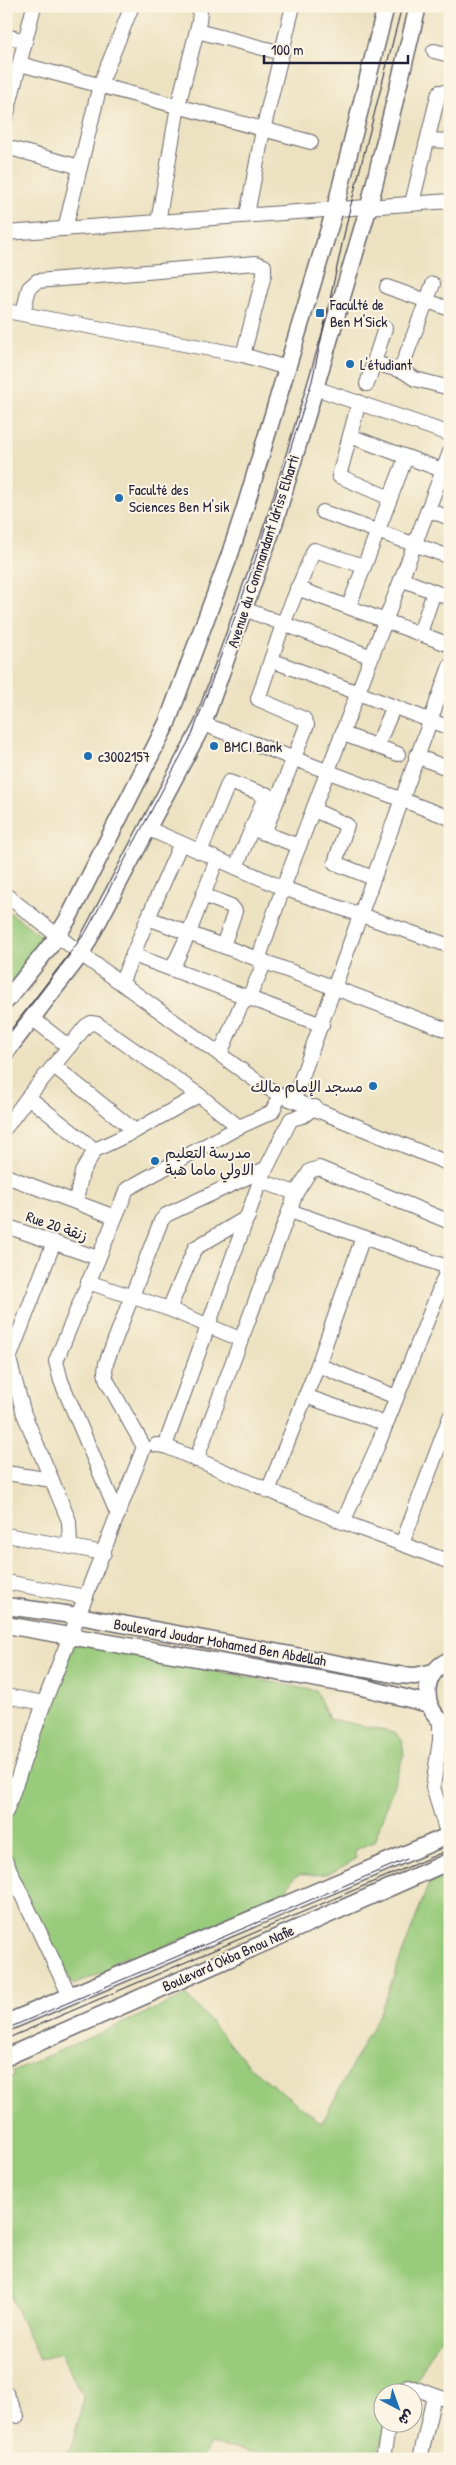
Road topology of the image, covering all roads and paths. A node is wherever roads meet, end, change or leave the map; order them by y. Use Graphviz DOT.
graph roads {
  1 [pos="34,6"];
  2 [pos="132,6"];
  3 [pos="196,6"];
  4 [pos="293,6"];
  5 [pos="386,6"];
  6 [pos="418,6"];
  7 [pos="197,31"];
  8 [pos="6,36"];
  9 [pos="25,41"];
  10 [pos="434,51"];
  11 [pos="282,53"];
  12 [pos="450,55"];
  13 [pos="20,64"];
  14 [pos="100,86"];
  15 [pos="450,93"];
  16 [pos="178,106"];
  17 [pos="6,118"];
  18 [pos="263,130"];
  19 [pos="428,140"];
  20 [pos="450,141"];
  21 [pos="311,142"];
  22 [pos="6,147"];
  23 [pos="80,166"];
  24 [pos="450,201"];
  25 [pos="412,203"];
  26 [pos="369,206"];
  27 [pos="335,209"];
  28 [pos="247,215"];
  29 [pos="158,222"];
  30 [pos="65,229"];
  31 [pos="6,233"];
  32 [pos="433,284"];
  33 [pos="387,288"];
  34 [pos="427,301"];
  35 [pos="450,308"];
  36 [pos="6,311"];
  37 [pos="23,313"];
  38 [pos="386,328"];
  39 [pos="243,355"];
  40 [pos="374,363"];
  41 [pos="287,368"];
  42 [pos="403,371"];
  43 [pos="367,384"];
  44 [pos="315,388"];
  45 [pos="450,388"];
  46 [pos="359,402"];
  47 [pos="450,434"];
  48 [pos="350,436"];
  49 [pos="450,452"];
  50 [pos="406,457"];
  51 [pos="446,472"];
  52 [pos="390,498"];
  53 [pos="428,510"];
  54 [pos="323,512"];
  55 [pos="450,518"];
  56 [pos="377,531"];
  57 [pos="415,544"];
  58 [pos="450,557"];
  59 [pos="364,566"];
  60 [pos="401,579"];
  61 [pos="297,588"];
  62 [pos="434,592"];
  63 [pos="450,598"];
  64 [pos="349,606"];
  65 [pos="244,609"];
  66 [pos="386,620"];
  67 [pos="283,624"];
  68 [pos="420,633"];
  69 [pos="450,645"];
  70 [pos="372,657"];
  71 [pos="271,660"];
  72 [pos="450,666"];
  73 [pos="446,686"];
  74 [pos="358,693"];
  75 [pos="394,706"];
  76 [pos="430,720"];
  77 [pos="203,724"];
  78 [pos="450,728"];
  79 [pos="343,734"];
  80 [pos="377,746"];
  81 [pos="398,754"];
  82 [pos="416,756"];
  83 [pos="292,758"];
  84 [pos="450,769"];
  85 [pos="328,772"];
  86 [pos="271,796"];
  87 [pos="400,799"];
  88 [pos="314,810"];
  89 [pos="450,818"];
  90 [pos="149,829"];
  91 [pos="257,830"];
  92 [pos="180,843"];
  93 [pos="300,846"];
  94 [pos="200,852"];
  95 [pos="217,859"];
  96 [pos="236,867"];
  97 [pos="373,878"];
  98 [pos="283,888"];
  99 [pos="6,894"];
  100 [pos="203,895"];
  101 [pos="360,914"];
  102 [pos="148,918"];
  103 [pos="189,933"];
  104 [pos="58,934"];
  105 [pos="224,946"];
  106 [pos="450,946"];
  107 [pos="81,954"];
  108 [pos="133,955"];
  109 [pos="262,961"];
  110 [pos="172,969"];
  111 [pos="122,981"];
  112 [pos="334,989"];
  113 [pos="248,999"];
  114 [pos="6,1001"];
  115 [pos="32,1018"];
  116 [pos="322,1025"];
  117 [pos="450,1030"];
  118 [pos="69,1047"];
  119 [pos="6,1052"];
  120 [pos="220,1054"];
  121 [pos="54,1066"];
  122 [pos="280,1095"];
  123 [pos="199,1096"];
  124 [pos="28,1097"];
  125 [pos="294,1099"];
  126 [pos="315,1108"];
  127 [pos="272,1112"];
  128 [pos="291,1120"];
  129 [pos="6,1127"];
  130 [pos="239,1127"];
  131 [pos="135,1131"];
  132 [pos="95,1150"];
  133 [pos="450,1164"];
  134 [pos="263,1175"];
  135 [pos="6,1176"];
  136 [pos="296,1193"];
  137 [pos="76,1201"];
  138 [pos="290,1211"];
  139 [pos="115,1217"];
  140 [pos="248,1217"];
  141 [pos="450,1222"];
  142 [pos="6,1226"];
  143 [pos="363,1237"];
  144 [pos="54,1242"];
  145 [pos="98,1258"];
  146 [pos="449,1268"];
  147 [pos="88,1282"];
  148 [pos="133,1297"];
  149 [pos="169,1309"];
  150 [pos="209,1326"];
  151 [pos="242,1340"];
  152 [pos="7,1361"];
  153 [pos="318,1365"];
  154 [pos="305,1396"];
  155 [pos="396,1397"];
  156 [pos="450,1416"];
  157 [pos="386,1424"];
  158 [pos="164,1446"];
  159 [pos="144,1447"];
  160 [pos="196,1460"];
  161 [pos="6,1473"];
  162 [pos="52,1480"];
  163 [pos="268,1491"];
  164 [pos="118,1515"];
  165 [pos="343,1522"];
  166 [pos="6,1535"];
  167 [pos="402,1544"];
  168 [pos="70,1545"];
  169 [pos="104,1553"];
  170 [pos="450,1562"];
  171 [pos="6,1582"];
  172 [pos="86,1597"];
  173 [pos="6,1606"];
  174 [pos="79,1616"];
  175 [pos="6,1625"];
  176 [pos="71,1636"];
  177 [pos="450,1660"];
  178 [pos="434,1672"];
  179 [pos="6,1696"];
  180 [pos="44,1703"];
  181 [pos="429,1704"];
  182 [pos="445,1723"];
  183 [pos="6,1812"];
  184 [pos="449,1835"];
  185 [pos="450,1861"];
  186 [pos="6,1862"];
  187 [pos="70,1996"];
  188 [pos="6,2023"];
  189 [pos="6,2057"];
  190 [pos="424,2392"];
  191 [pos="6,2393"];
  192 [pos="434,2396"];
  193 [pos="450,2401"];
  194 [pos="17,2416"];
  195 [pos="387,2432"];
  196 [pos="383,2459"];
  197 [pos="420,2459"];
  1 -- 9 [label="street"];
  2 -- 14 [label="street"];
  3 -- 7 [label="street"];
  4 -- 11 [label="street"];
  5 -- 27 [label="main road, Avenue du Commandant Idriss Elharti"];
  6 -- 26 [label="main road, Avenue du Commandant Idriss Elharti"];
  7 -- 11 [label="street"];
  7 -- 16 [label="street"];
  8 -- 9 [label="street"];
  9 -- 13 [label="street"];
  10 -- 12 [label="street"];
  11 -- 18 [label="street"];
  13 -- 14 [label="street"];
  13 -- 17 [label="street"];
  14 -- 16 [label="street"];
  14 -- 23 [label="street"];
  15 -- 19 [label="street"];
  16 -- 18 [label="street"];
  16 -- 29 [label="street"];
  18 -- 21 [label="street"];
  18 -- 28 [label="street"];
  19 -- 20 [label="street"];
  19 -- 25 [label="street"];
  22 -- 23 [label="street"];
  23 -- 30 [label="street"];
  24 -- 25 [label="street"];
  25 -- 26 [label="street"];
  26 -- 27 [label="street"];
  26 -- 44 [label="main road, Avenue du Commandant Idriss Elharti"];
  27 -- 28 [label="street"];
  27 -- 41 [label="main road, Avenue du Commandant Idriss Elharti"];
  28 -- 29 [label="street"];
  29 -- 30 [label="street"];
  30 -- 31 [label="street"];
  32 -- 34 [label="street"];
  33 -- 34 [label="street"];
  34 -- 35 [label="street"];
  34 -- 42 [label="street"];
  36 -- 37 [label="street"];
  37 -- 39 [label="street"];
  37 -- 39 [label="street"];
  38 -- 40 [label="street"];
  39 -- 41 [label="street"];
  40 -- 42 [label="street"];
  40 -- 43 [label="street"];
  41 -- 104 [label="main road, Avenue du Commandant Idriss Elharti"];
  42 -- 45 [label="street"];
  44 -- 46 [label="street"];
  44 -- 65 [label="main road, Avenue du Commandant Idriss Elharti"];
  46 -- 47 [label="street"];
  46 -- 48 [label="street"];
  48 -- 50 [label="street"];
  48 -- 52 [label="street"];
  49 -- 51 [label="street"];
  50 -- 51 [label="street"];
  50 -- 52 [label="street"];
  51 -- 53 [label="street"];
  52 -- 56 [label="street"];
  53 -- 55 [label="street"];
  53 -- 57 [label="street"];
  54 -- 56 [label="street"];
  56 -- 57 [label="street"];
  56 -- 59 [label="street"];
  57 -- 58 [label="street"];
  57 -- 60 [label="street"];
  59 -- 61 [label="street"];
  59 -- 64 [label="street"];
  60 -- 62 [label="street"];
  60 -- 66 [label="street"];
  61 -- 64 [label="street"];
  61 -- 67 [label="street"];
  62 -- 63 [label="street"];
  62 -- 68 [label="street"];
  64 -- 66 [label="street"];
  65 -- 67 [label="street"];
  65 -- 77 [label="main road, Avenue du Commandant Idriss Elharti"];
  66 -- 68 [label="street"];
  66 -- 70 [label="street"];
  67 -- 70 [label="street"];
  67 -- 71 [label="street"];
  68 -- 69 [label="street"];
  70 -- 74 [label="street"];
  71 -- 74 [label="street"];
  71 -- 83 [label="street"];
  72 -- 73 [label="street"];
  73 -- 76 [label="street"];
  74 -- 75 [label="street"];
  74 -- 79 [label="street"];
  75 -- 76 [label="street"];
  75 -- 80 [label="street"];
  76 -- 78 [label="street"];
  76 -- 82 [label="street"];
  77 -- 83 [label="street"];
  77 -- 90 [label="main road, Avenue du Commandant Idriss Elharti"];
  79 -- 80 [label="street"];
  79 -- 85 [label="street"];
  80 -- 81 [label="street"];
  82 -- 84 [label="street"];
  82 -- 87 [label="street"];
  83 -- 85 [label="street"];
  83 -- 86 [label="street"];
  85 -- 87 [label="street"];
  85 -- 88 [label="street"];
  86 -- 91 [label="street"];
  86 -- 94 [label="street"];
  87 -- 89 [label="street"];
  87 -- 97 [label="street"];
  88 -- 93 [label="street"];
  88 -- 97 [label="street"];
  90 -- 92 [label="street"];
  90 -- 107 [label="main road, Avenue du Commandant Idriss Elharti"];
  91 -- 93 [label="street"];
  91 -- 96 [label="street"];
  92 -- 94 [label="street"];
  92 -- 102 [label="street"];
  93 -- 98 [label="street"];
  94 -- 95 [label="street"];
  95 -- 96 [label="street"];
  95 -- 100 [label="street"];
  96 -- 98 [label="street"];
  97 -- 101 [label="street"];
  98 -- 101 [label="street"];
  98 -- 109 [label="street"];
  99 -- 104 [label="street"];
  100 -- 103 [label="street"];
  100 -- 105 [label="street"];
  101 -- 106 [label="street"];
  101 -- 112 [label="street"];
  102 -- 103 [label="street"];
  102 -- 108 [label="street"];
  103 -- 105 [label="street"];
  103 -- 110 [label="street"];
  104 -- 107 [label="street"];
  104 -- 114 [label="main road, Avenue du Commandant Idriss Elharti"];
  105 -- 109 [label="street"];
  107 -- 111 [label="street"];
  107 -- 115 [label="main road, Avenue du Commandant Idriss Elharti"];
  108 -- 110 [label="street"];
  108 -- 111 [label="street"];
  109 -- 112 [label="street"];
  109 -- 113 [label="street"];
  110 -- 113 [label="street"];
  111 -- 120 [label="street"];
  112 -- 116 [label="street"];
  112 -- 117 [label="street"];
  113 -- 116 [label="street"];
  113 -- 120 [label="street"];
  115 -- 118 [label="street"];
  115 -- 119 [label="main road, Avenue du Commandant Idriss Elharti"];
  116 -- 125 [label="street"];
  118 -- 121 [label="street"];
  118 -- 123 [label="street"];
  120 -- 122 [label="street"];
  121 -- 124 [label="street"];
  121 -- 131 [label="street"];
  122 -- 125 [label="street"];
  122 -- 127 [label="street"];
  123 -- 130 [label="street"];
  123 -- 131 [label="street"];
  124 -- 129 [label="street"];
  124 -- 132 [label="street"];
  125 -- 126 [label="street"];
  126 -- 128 [label="street"];
  126 -- 133 [label="street"];
  127 -- 128 [label="street"];
  127 -- 130 [label="street"];
  128 -- 134 [label="street"];
  130 -- 139 [label="street"];
  131 -- 132 [label="street"];
  132 -- 137 [label="street"];
  134 -- 136 [label="street"];
  134 -- 140 [label="street"];
  134 -- 148 [label="street"];
  135 -- 137 [label="street"];
  136 -- 138 [label="street"];
  136 -- 141 [label="street"];
  137 -- 139 [label="street"];
  138 -- 143 [label="street"];
  138 -- 151 [label="street"];
  139 -- 145 [label="street"];
  140 -- 149 [label="street"];
  140 -- 150 [label="street"];
  142 -- 144 [label="street, Rue 20 زنقة"];
  143 -- 146 [label="street"];
  143 -- 153 [label="street"];
  144 -- 145 [label="street, Rue 20 زنقة"];
  144 -- 152 [label="street"];
  145 -- 147 [label="street"];
  146 -- 155 [label="street"];
  147 -- 148 [label="street"];
  147 -- 164 [label="street"];
  148 -- 149 [label="street"];
  148 -- 159 [label="street"];
  149 -- 150 [label="street"];
  150 -- 151 [label="street"];
  150 -- 158 [label="street"];
  151 -- 160 [label="street"];
  152 -- 162 [label="street"];
  153 -- 154 [label="street"];
  153 -- 155 [label="street"];
  154 -- 157 [label="street"];
  154 -- 163 [label="street"];
  155 -- 157 [label="street"];
  156 -- 167 [label="street"];
  157 -- 165 [label="street"];
  158 -- 159 [label="street"];
  158 -- 160 [label="street"];
  159 -- 164 [label="street"];
  160 -- 163 [label="street"];
  161 -- 162 [label="street"];
  162 -- 168 [label="street"];
  163 -- 165 [label="street"];
  164 -- 169 [label="street"];
  165 -- 167 [label="street"];
  166 -- 168 [label="street"];
  167 -- 170 [label="street"];
  168 -- 169 [label="street"];
  169 -- 172 [label="street"];
  171 -- 172 [label="street"];
  172 -- 174 [label="street"];
  173 -- 174 [label="main road, Boulevard Joudar Mohamed Ben Abdellah"];
  174 -- 176 [label="street"];
  174 -- 178 [label="main road, Boulevard Joudar Mohamed Ben Abdellah"];
  175 -- 176 [label="main road, Boulevard Joudar Mohamed Ben Abdellah"];
  176 -- 180 [label="street"];
  176 -- 181 [label="main road, Boulevard Joudar Mohamed Ben Abdellah"];
  177 -- 178 [label="main road"];
  178 -- 181 [label="main road"];
  179 -- 180 [label="street"];
  180 -- 183 [label="street"];
  181 -- 182 [label="main road"];
  182 -- 184 [label="street"];
  184 -- 187 [label="main road, Boulevard Okba Bnou Nafie"];
  185 -- 189 [label="main road, Boulevard Okba Bnou Nafie"];
  186 -- 187 [label="street"];
  187 -- 188 [label="main road, Boulevard Okba Bnou Nafie"];
  190 -- 192 [label="street"];
  191 -- 194 [label="street"];
  192 -- 193 [label="street"];
  192 -- 197 [label="street"];
  195 -- 196 [label="street"];
}
